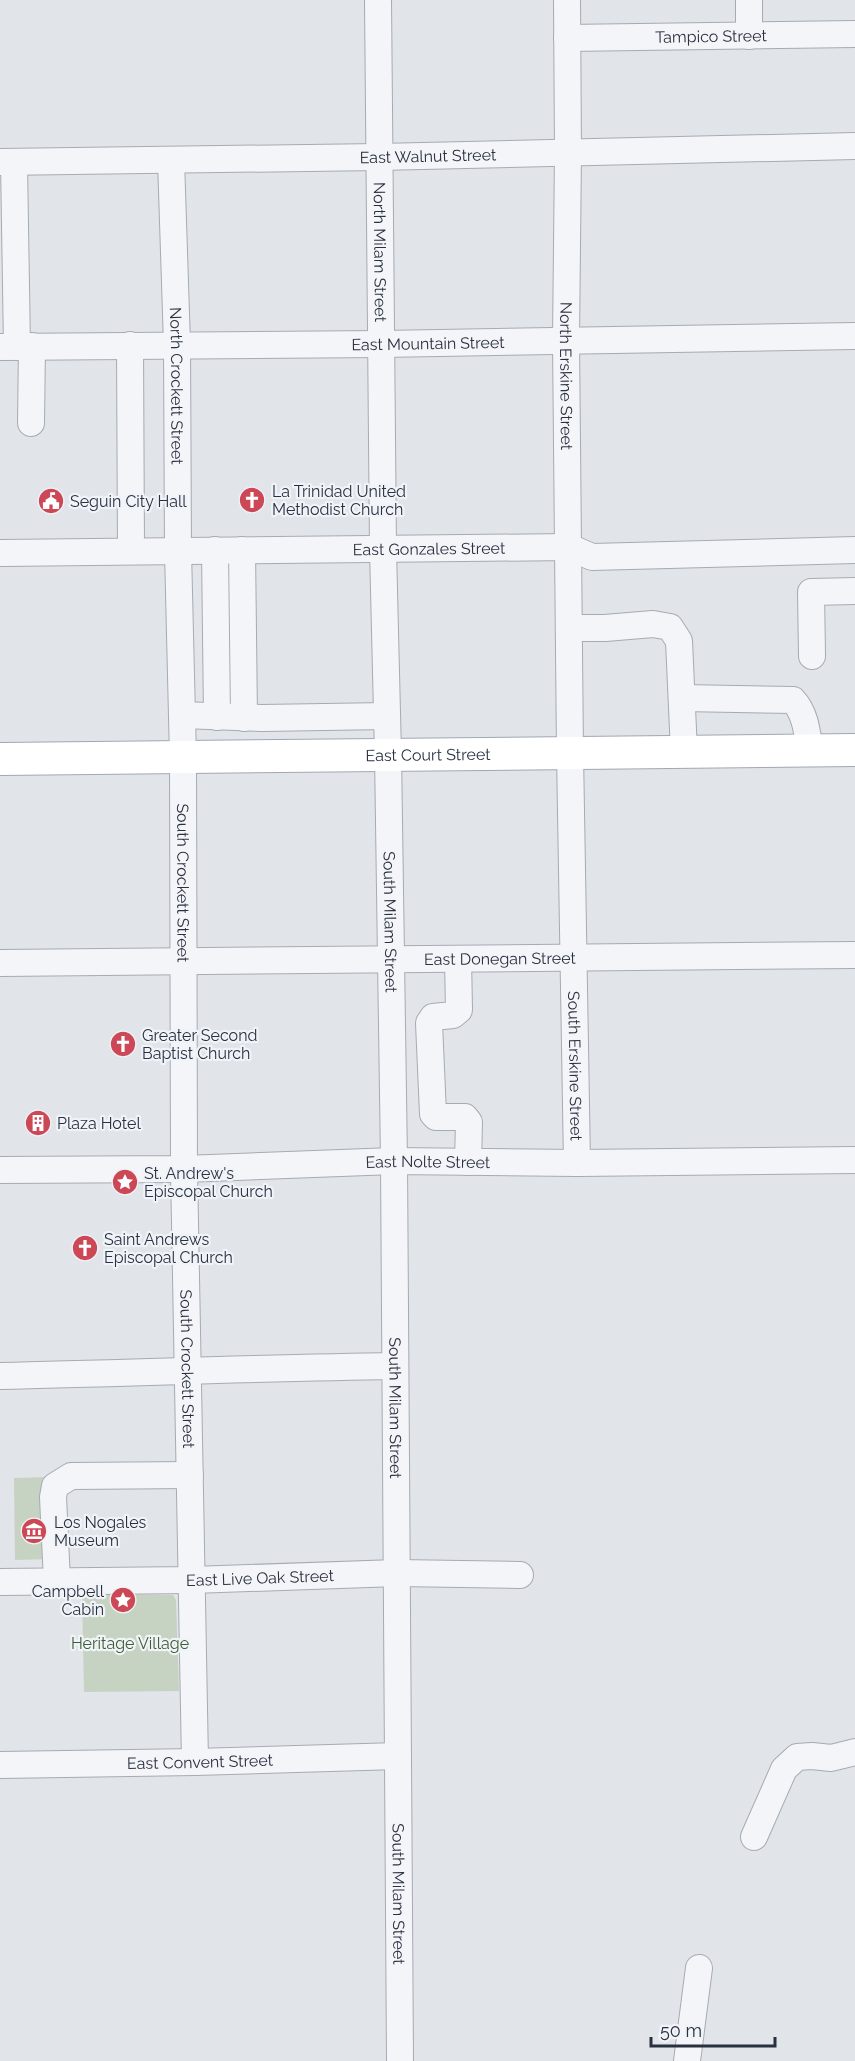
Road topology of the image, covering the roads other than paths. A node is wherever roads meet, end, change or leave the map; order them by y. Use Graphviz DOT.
graph roads {
  1 [pos="378,0"];
  2 [pos="567,0"];
  3 [pos="748,0"];
  4 [pos="855,34"];
  5 [pos="749,36"];
  6 [pos="567,38"];
  7 [pos="855,146"];
  8 [pos="568,152"];
  9 [pos="379,157"];
  10 [pos="171,160"];
  11 [pos="7,162"];
  12 [pos="855,336"];
  13 [pos="566,340"];
  14 [pos="382,344"];
  15 [pos="129,345"];
  16 [pos="177,345"];
  17 [pos="16,347"];
  18 [pos="31,423"];
  19 [pos="569,547"];
  20 [pos="383,549"];
  21 [pos="215,550"];
  22 [pos="242,550"];
  23 [pos="855,550"];
  24 [pos="131,551"];
  25 [pos="178,551"];
  26 [pos="0,553"];
  27 [pos="855,591"];
  28 [pos="570,628"];
  29 [pos="812,656"];
  30 [pos="682,698"];
  31 [pos="182,715"];
  32 [pos="387,716"];
  33 [pos="217,717"];
  34 [pos="244,718"];
  35 [pos="855,750"];
  36 [pos="810,751"];
  37 [pos="684,752"];
  38 [pos="570,753"];
  39 [pos="388,754"];
  40 [pos="183,758"];
  41 [pos="0,759"];
  42 [pos="855,956"];
  43 [pos="391,958"];
  44 [pos="458,958"];
  45 [pos="574,959"];
  46 [pos="184,961"];
  47 [pos="0,963"];
  48 [pos="855,1160"];
  49 [pos="394,1161"];
  50 [pos="468,1162"];
  51 [pos="577,1163"];
  52 [pos="184,1169"];
  53 [pos="0,1170"];
  54 [pos="395,1366"];
  55 [pos="189,1372"];
  56 [pos="0,1376"];
  57 [pos="190,1474"];
  58 [pos="397,1573"];
  59 [pos="520,1575"];
  60 [pos="192,1580"];
  61 [pos="57,1581"];
  62 [pos="0,1582"];
  63 [pos="843,1755"];
  64 [pos="398,1756"];
  65 [pos="195,1762"];
  66 [pos="0,1765"];
  67 [pos="855,1770"];
  68 [pos="754,1837"];
  69 [pos="699,1968"];
  70 [pos="400,2061"];
  71 [pos="687,2061"];
  1 -- 9 [label="street, North Milam Street"];
  2 -- 6 [label="street, North Erskine Street"];
  3 -- 5 [label="street"];
  4 -- 5 [label="street, Tampico Street"];
  5 -- 6 [label="street, Tampico Street"];
  6 -- 8 [label="street, North Erskine Street"];
  7 -- 8 [label="street, East Walnut Street"];
  8 -- 9 [label="street, East Walnut Street"];
  8 -- 13 [label="street, North Erskine Street"];
  9 -- 10 [label="street, East Walnut Street"];
  9 -- 14 [label="street, North Milam Street"];
  10 -- 11 [label="street, East Walnut Street"];
  10 -- 16 [label="street, North Crockett Street"];
  11 -- 17 [label="street"];
  12 -- 13 [label="street, East Mountain Street"];
  13 -- 14 [label="street, East Mountain Street"];
  13 -- 19 [label="street, North Erskine Street"];
  14 -- 16 [label="street, East Mountain Street"];
  14 -- 20 [label="street, North Milam Street"];
  15 -- 16 [label="street, East Mountain Street"];
  15 -- 17 [label="street, East Mountain Street"];
  15 -- 24 [label="street"];
  16 -- 25 [label="street, North Crockett Street"];
  17 -- 18 [label="street"];
  19 -- 20 [label="street, East Gonzales Street"];
  19 -- 23 [label="street, East Gonzales Street"];
  19 -- 28 [label="street, North Erskine Street"];
  20 -- 22 [label="street, East Gonzales Street"];
  20 -- 32 [label="street, North Milam Street"];
  21 -- 22 [label="street, East Gonzales Street"];
  21 -- 25 [label="street, East Gonzales Street"];
  21 -- 33 [label="street"];
  22 -- 34 [label="street"];
  24 -- 25 [label="street, East Gonzales Street"];
  24 -- 26 [label="street, East Gonzales Street"];
  25 -- 31 [label="street, North Crockett Street"];
  27 -- 29 [label="street"];
  28 -- 30 [label="street"];
  28 -- 38 [label="street, North Erskine Street"];
  30 -- 36 [label="street"];
  30 -- 37 [label="street"];
  31 -- 33 [label="street"];
  31 -- 40 [label="street, North Crockett Street"];
  32 -- 34 [label="street"];
  32 -- 39 [label="street, North Milam Street"];
  33 -- 34 [label="street"];
  35 -- 36 [label="main road, East Court Street"];
  36 -- 37 [label="main road, East Court Street"];
  37 -- 38 [label="main road, East Court Street"];
  38 -- 39 [label="main road, East Court Street"];
  38 -- 45 [label="street, South Erskine Street"];
  39 -- 40 [label="main road, East Court Street"];
  39 -- 43 [label="street, South Milam Street"];
  40 -- 41 [label="main road, East Court Street"];
  40 -- 46 [label="street, South Crockett Street"];
  42 -- 45 [label="street, East Donegan Street"];
  43 -- 44 [label="street, East Donegan Street"];
  43 -- 46 [label="street, East Donegan Street"];
  43 -- 49 [label="street, South Milam Street"];
  44 -- 45 [label="street, East Donegan Street"];
  44 -- 50 [label="street"];
  45 -- 51 [label="street, South Erskine Street"];
  46 -- 47 [label="street, East Donegan Street"];
  46 -- 52 [label="street, South Crockett Street"];
  48 -- 51 [label="street, East Nolte Street"];
  49 -- 50 [label="street, East Nolte Street"];
  49 -- 52 [label="street, East Nolte Street"];
  49 -- 54 [label="street, South Milam Street"];
  50 -- 51 [label="street, East Nolte Street"];
  52 -- 53 [label="street, East Nolte Street"];
  52 -- 55 [label="street, South Crockett Street"];
  54 -- 55 [label="street"];
  54 -- 58 [label="street, South Milam Street"];
  55 -- 56 [label="street"];
  55 -- 57 [label="street, South Crockett Street"];
  57 -- 60 [label="street, South Crockett Street"];
  57 -- 61 [label="street"];
  58 -- 59 [label="street, East Live Oak Street"];
  58 -- 60 [label="street, East Live Oak Street"];
  58 -- 64 [label="street, South Milam Street"];
  60 -- 61 [label="street, East Live Oak Street"];
  60 -- 65 [label="street, South Crockett Street"];
  61 -- 62 [label="street, East Live Oak Street"];
  63 -- 67 [label="street"];
  63 -- 68 [label="street"];
  64 -- 65 [label="street, East Convent Street"];
  64 -- 70 [label="street, South Milam Street"];
  65 -- 66 [label="street, East Convent Street"];
  69 -- 71 [label="street"];
}
